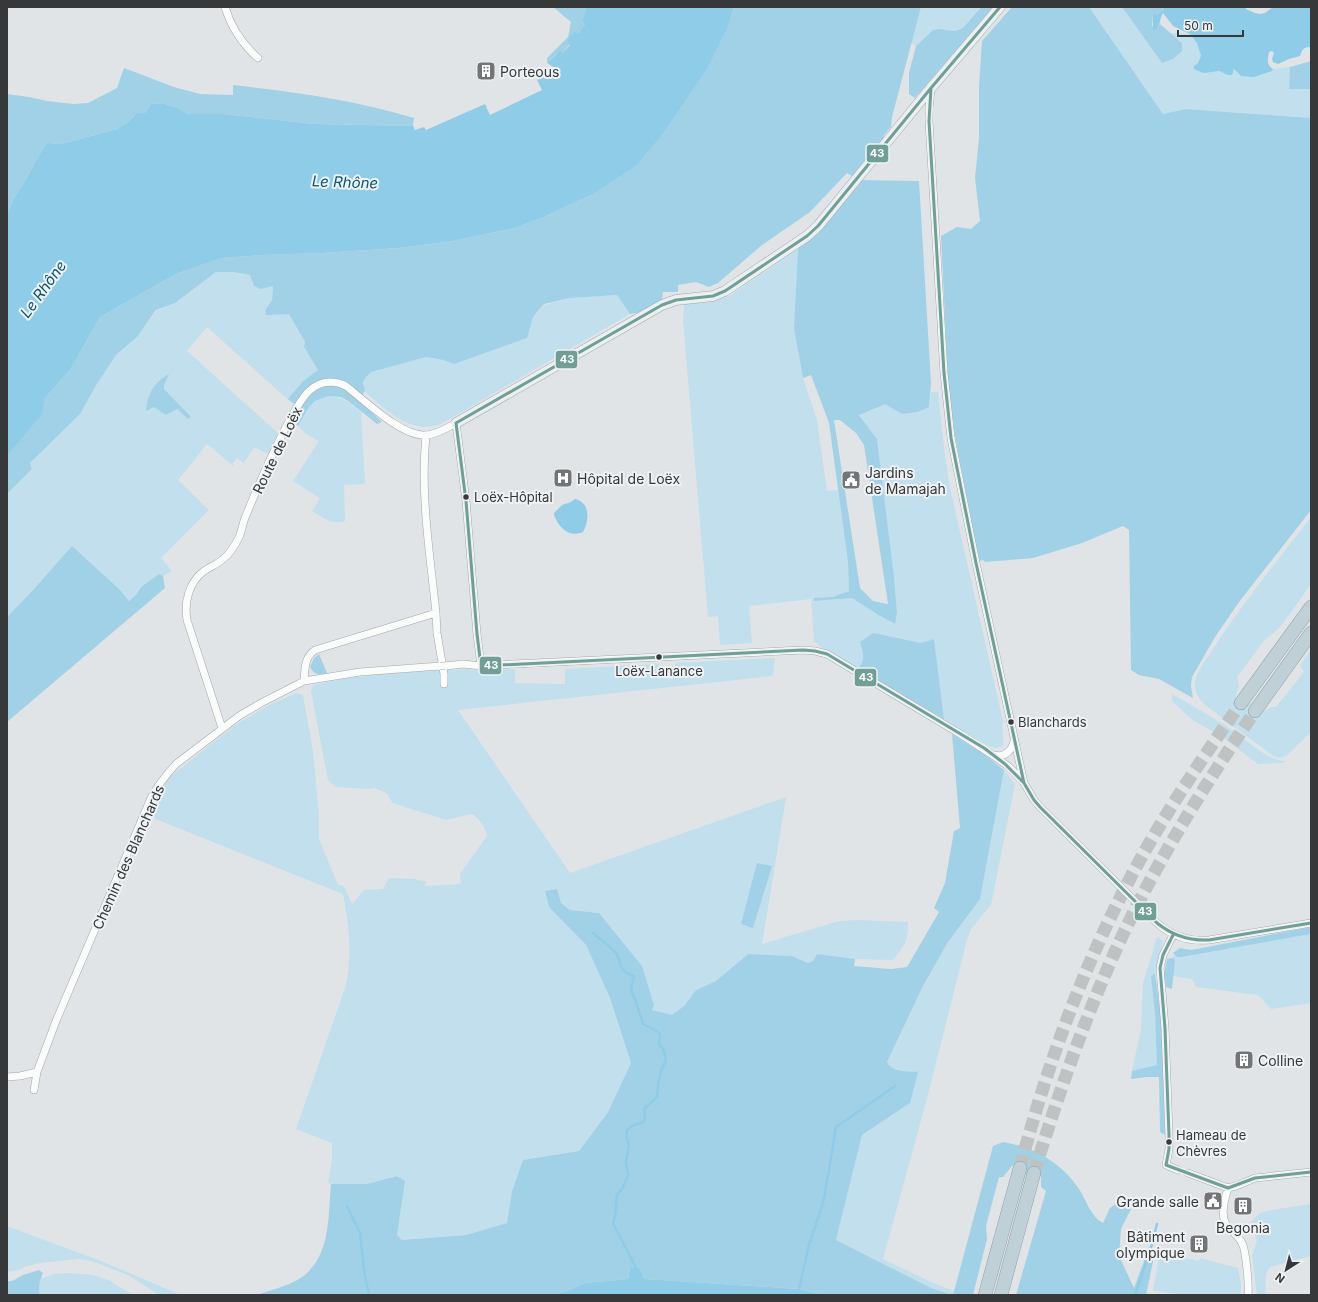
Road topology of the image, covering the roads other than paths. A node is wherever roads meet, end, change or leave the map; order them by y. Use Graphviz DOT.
graph roads {
  1 [pos="225,7"];
  2 [pos="1000,7"];
  3 [pos="258,58"];
  4 [pos="931,88"];
  5 [pos="456,423"];
  6 [pos="426,435"];
  7 [pos="1311,607"];
  8 [pos="436,613"];
  9 [pos="1311,633"];
  10 [pos="481,666"];
  11 [pos="304,681"];
  12 [pos="444,684"];
  13 [pos="1241,703"];
  14 [pos="1255,711"];
  15 [pos="222,728"];
  16 [pos="1015,741"];
  17 [pos="991,754"];
  18 [pos="1024,783"];
  19 [pos="1311,923"];
  20 [pos="1173,934"];
  21 [pos="37,1072"];
  22 [pos="7,1077"];
  23 [pos="34,1090"];
  24 [pos="1020,1168"];
  25 [pos="1178,1170"];
  26 [pos="1311,1172"];
  27 [pos="1034,1173"];
  28 [pos="1188,1173"];
  29 [pos="1228,1188"];
  30 [pos="985,1295"];
  31 [pos="1001,1295"];
  32 [pos="1248,1295"];
  1 -- 3 [label="street"];
  2 -- 4 [label="street"];
  4 -- 5 [label="street"];
  4 -- 16 [label="street"];
  5 -- 6 [label="street"];
  5 -- 10 [label="street"];
  6 -- 8 [label="street"];
  6 -- 15 [label="street, Route de Loëx"];
  7 -- 13 [label="highway"];
  8 -- 11 [label="street"];
  8 -- 12 [label="street"];
  9 -- 14 [label="highway"];
  10 -- 11 [label="street, Chemin des Blanchards"];
  10 -- 17 [label="street, Chemin des Blanchards"];
  11 -- 15 [label="street, Chemin des Blanchards"];
  15 -- 21 [label="street, Chemin des Blanchards"];
  16 -- 17 [label="street"];
  16 -- 18 [label="street"];
  17 -- 18 [label="street, Chemin des Blanchards"];
  18 -- 20 [label="street"];
  19 -- 20 [label="street"];
  20 -- 25 [label="street"];
  21 -- 22 [label="street"];
  21 -- 23 [label="street, Chemin des Blanchards"];
  24 -- 30 [label="highway"];
  26 -- 29 [label="street"];
  27 -- 31 [label="highway"];
  28 -- 29 [label="street"];
  29 -- 32 [label="street"];
}
